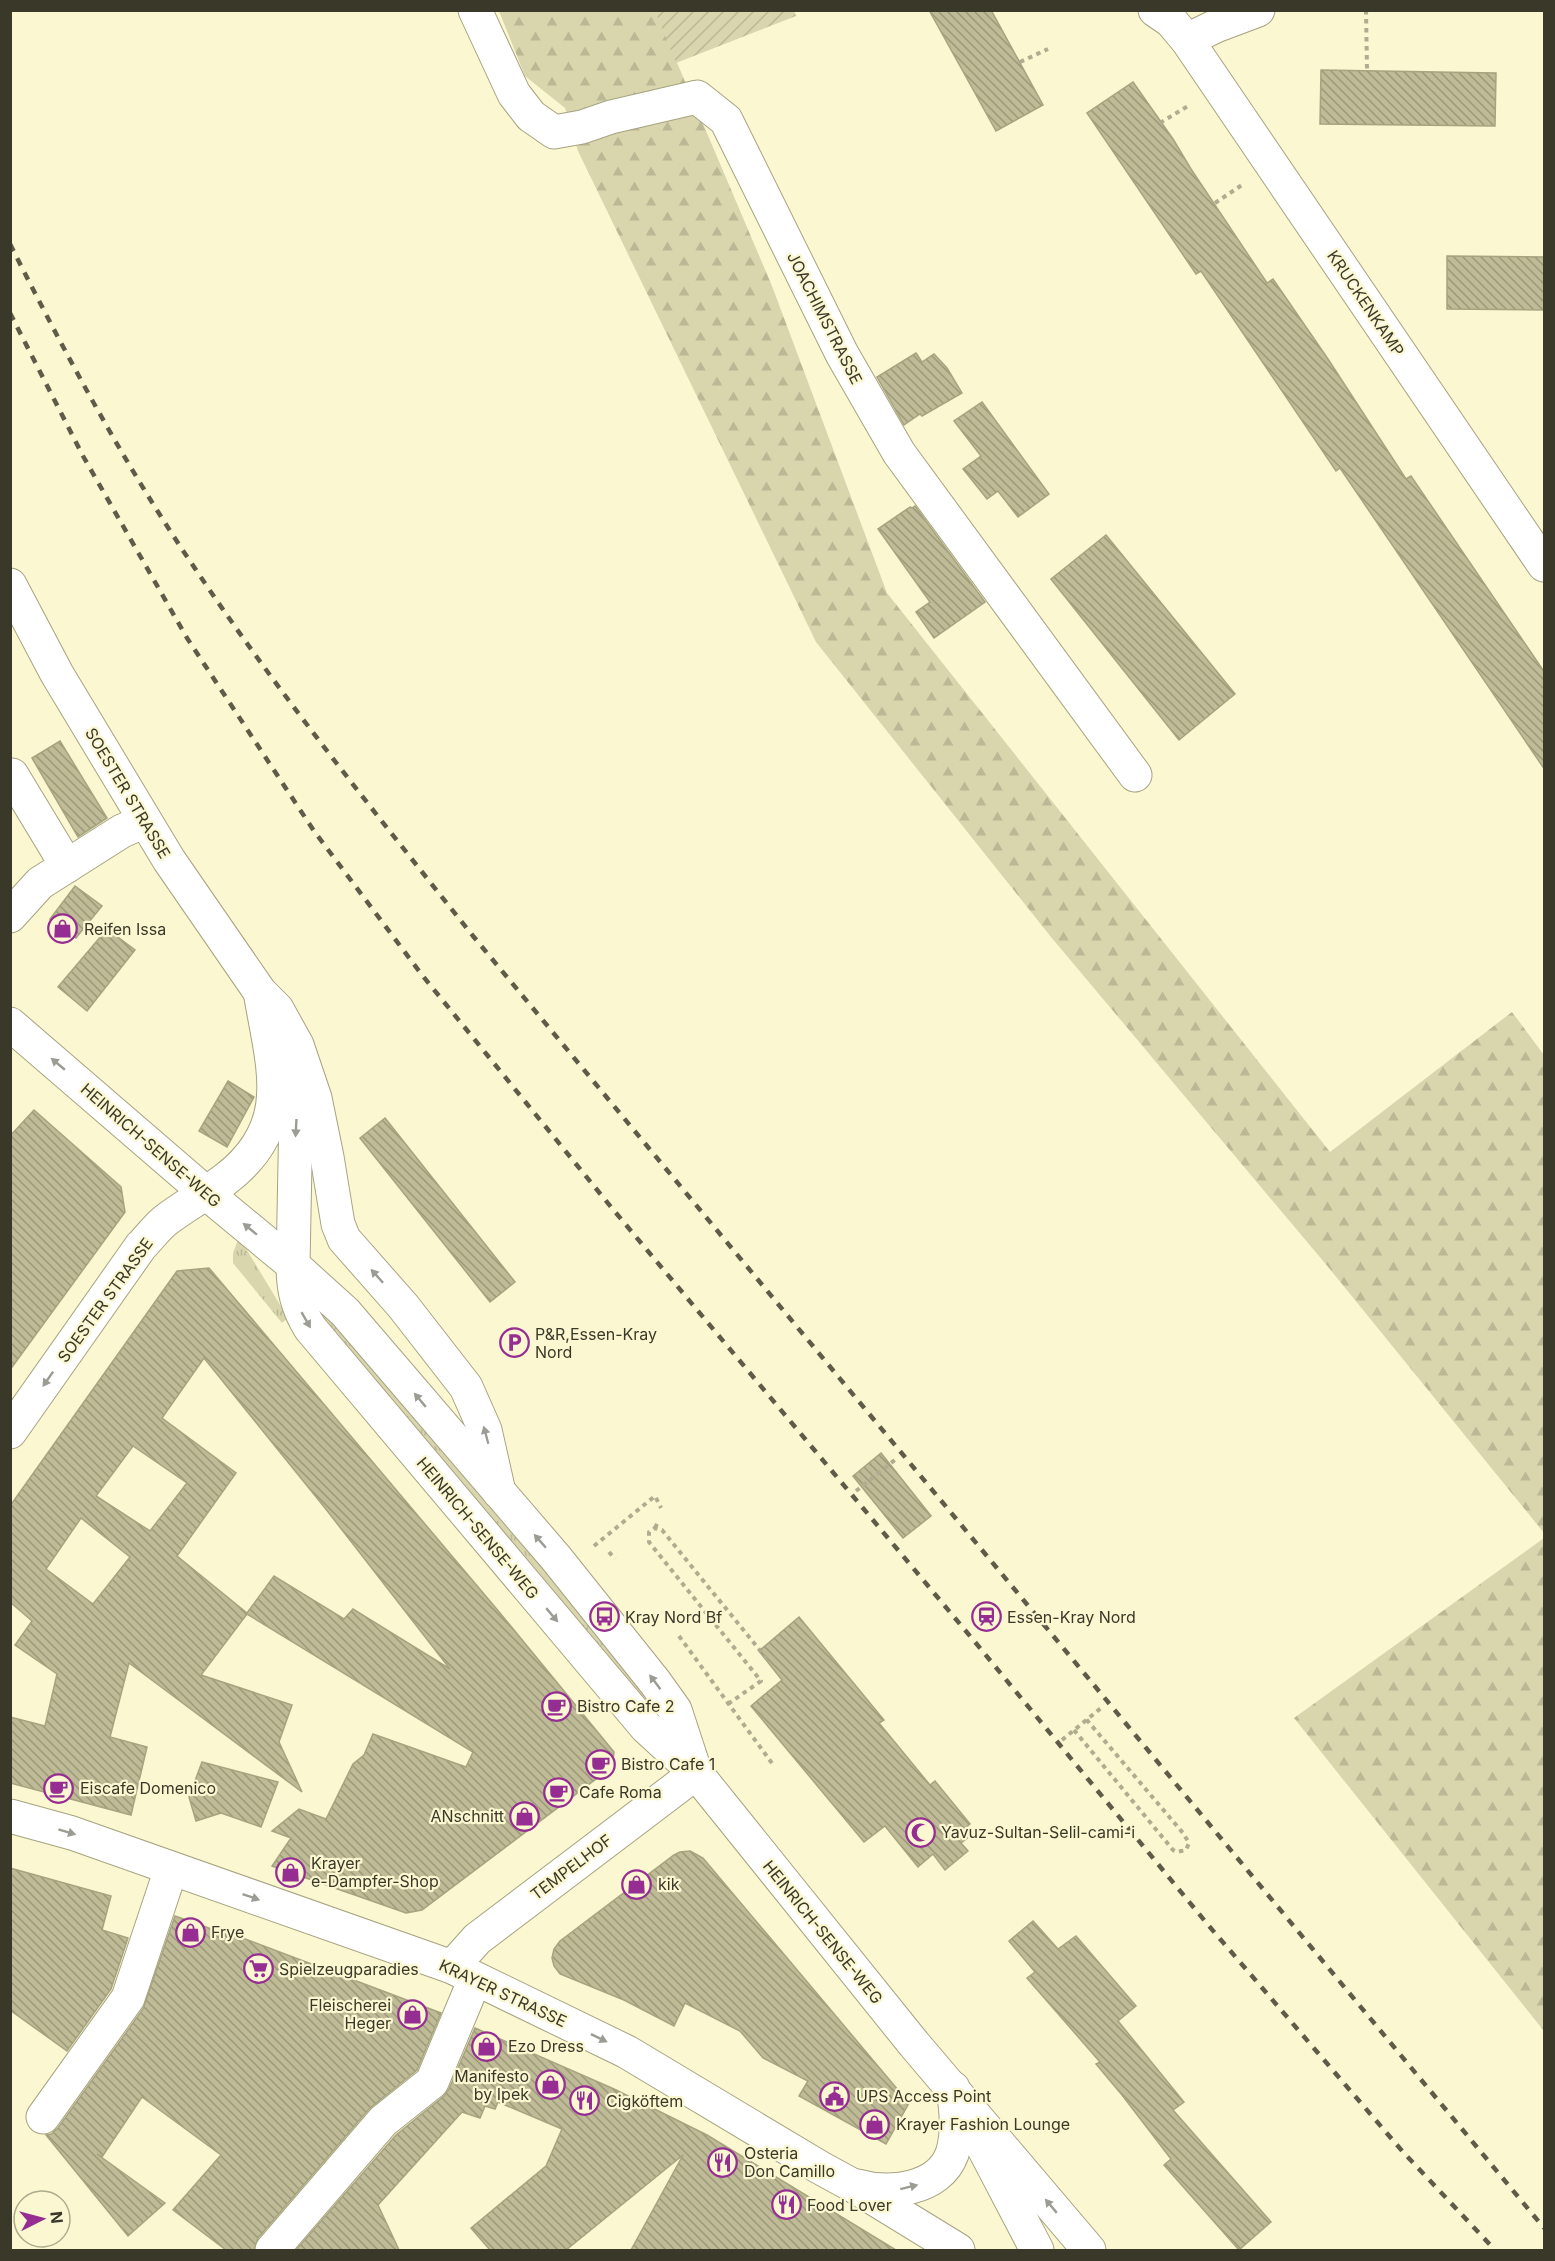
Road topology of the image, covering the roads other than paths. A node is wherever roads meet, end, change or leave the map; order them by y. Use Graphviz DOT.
graph roads {
  1 [pos="475,10"];
  2 [pos="1155,10"];
  3 [pos="1258,10"];
  4 [pos="1187,40"];
  5 [pos="1545,565"];
  6 [pos="10,585"];
  7 [pos="12,775"];
  8 [pos="1135,776"];
  9 [pos="145,821"];
  10 [pos="67,866"];
  11 [pos="10,916"];
  12 [pos="260,992"];
  13 [pos="10,1024"];
  14 [pos="207,1193"];
  15 [pos="335,1204"];
  16 [pos="293,1264"];
  17 [pos="10,1432"];
  18 [pos="499,1492"];
  19 [pos="696,1773"];
  20 [pos="10,1816"];
  21 [pos="171,1869"];
  22 [pos="464,1973"];
  23 [pos="953,2088"];
  24 [pos="43,2117"];
  25 [pos="852,2185"];
  26 [pos="272,2250"];
  27 [pos="958,2250"];
  28 [pos="1036,2250"];
  29 [pos="1089,2250"];
  1 -- 8 [label="street, JOACHIMSTRASSE"];
  2 -- 4 [label="street, KRUCKENKAMP"];
  3 -- 4 [label="street"];
  4 -- 5 [label="street, KRUCKENKAMP"];
  6 -- 9 [label="street, SOESTER STRASSE"];
  7 -- 10 [label="street"];
  9 -- 10 [label="street"];
  9 -- 12 [label="street, SOESTER STRASSE"];
  10 -- 11 [label="street"];
  12 -- 14 [label="street, SOESTER STRASSE"];
  12 -- 15 [label="street, SOESTER STRASSE"];
  12 -- 16 [label="street, SOESTER STRASSE, one-way"];
  14 -- 13 [label="street, HEINRICH-SENSE-WEG, one-way"];
  16 -- 14 [label="street, HEINRICH-SENSE-WEG, one-way"];
  14 -- 17 [label="street, SOESTER STRASSE, one-way"];
  18 -- 15 [label="street, HEINRICH-SENSE-WEG, one-way"];
  18 -- 16 [label="street, HEINRICH-SENSE-WEG, one-way"];
  16 -- 19 [label="street, HEINRICH-SENSE-WEG, one-way"];
  19 -- 18 [label="street, HEINRICH-SENSE-WEG, one-way"];
  19 -- 22 [label="street, TEMPELHOF"];
  19 -- 23 [label="street, HEINRICH-SENSE-WEG"];
  20 -- 21 [label="street, KRAYER STRASSE, one-way"];
  21 -- 22 [label="street, KRAYER STRASSE, one-way"];
  21 -- 24 [label="street"];
  22 -- 25 [label="street, KRAYER STRASSE, one-way"];
  22 -- 26 [label="street, TEMPELHOF"];
  25 -- 23 [label="street, one-way"];
  23 -- 28 [label="street, HEINRICH-SENSE-WEG"];
  29 -- 23 [label="street, HEINRICH-SENSE-WEG, one-way"];
  25 -- 27 [label="street, KRAYER STRASSE"];
}
